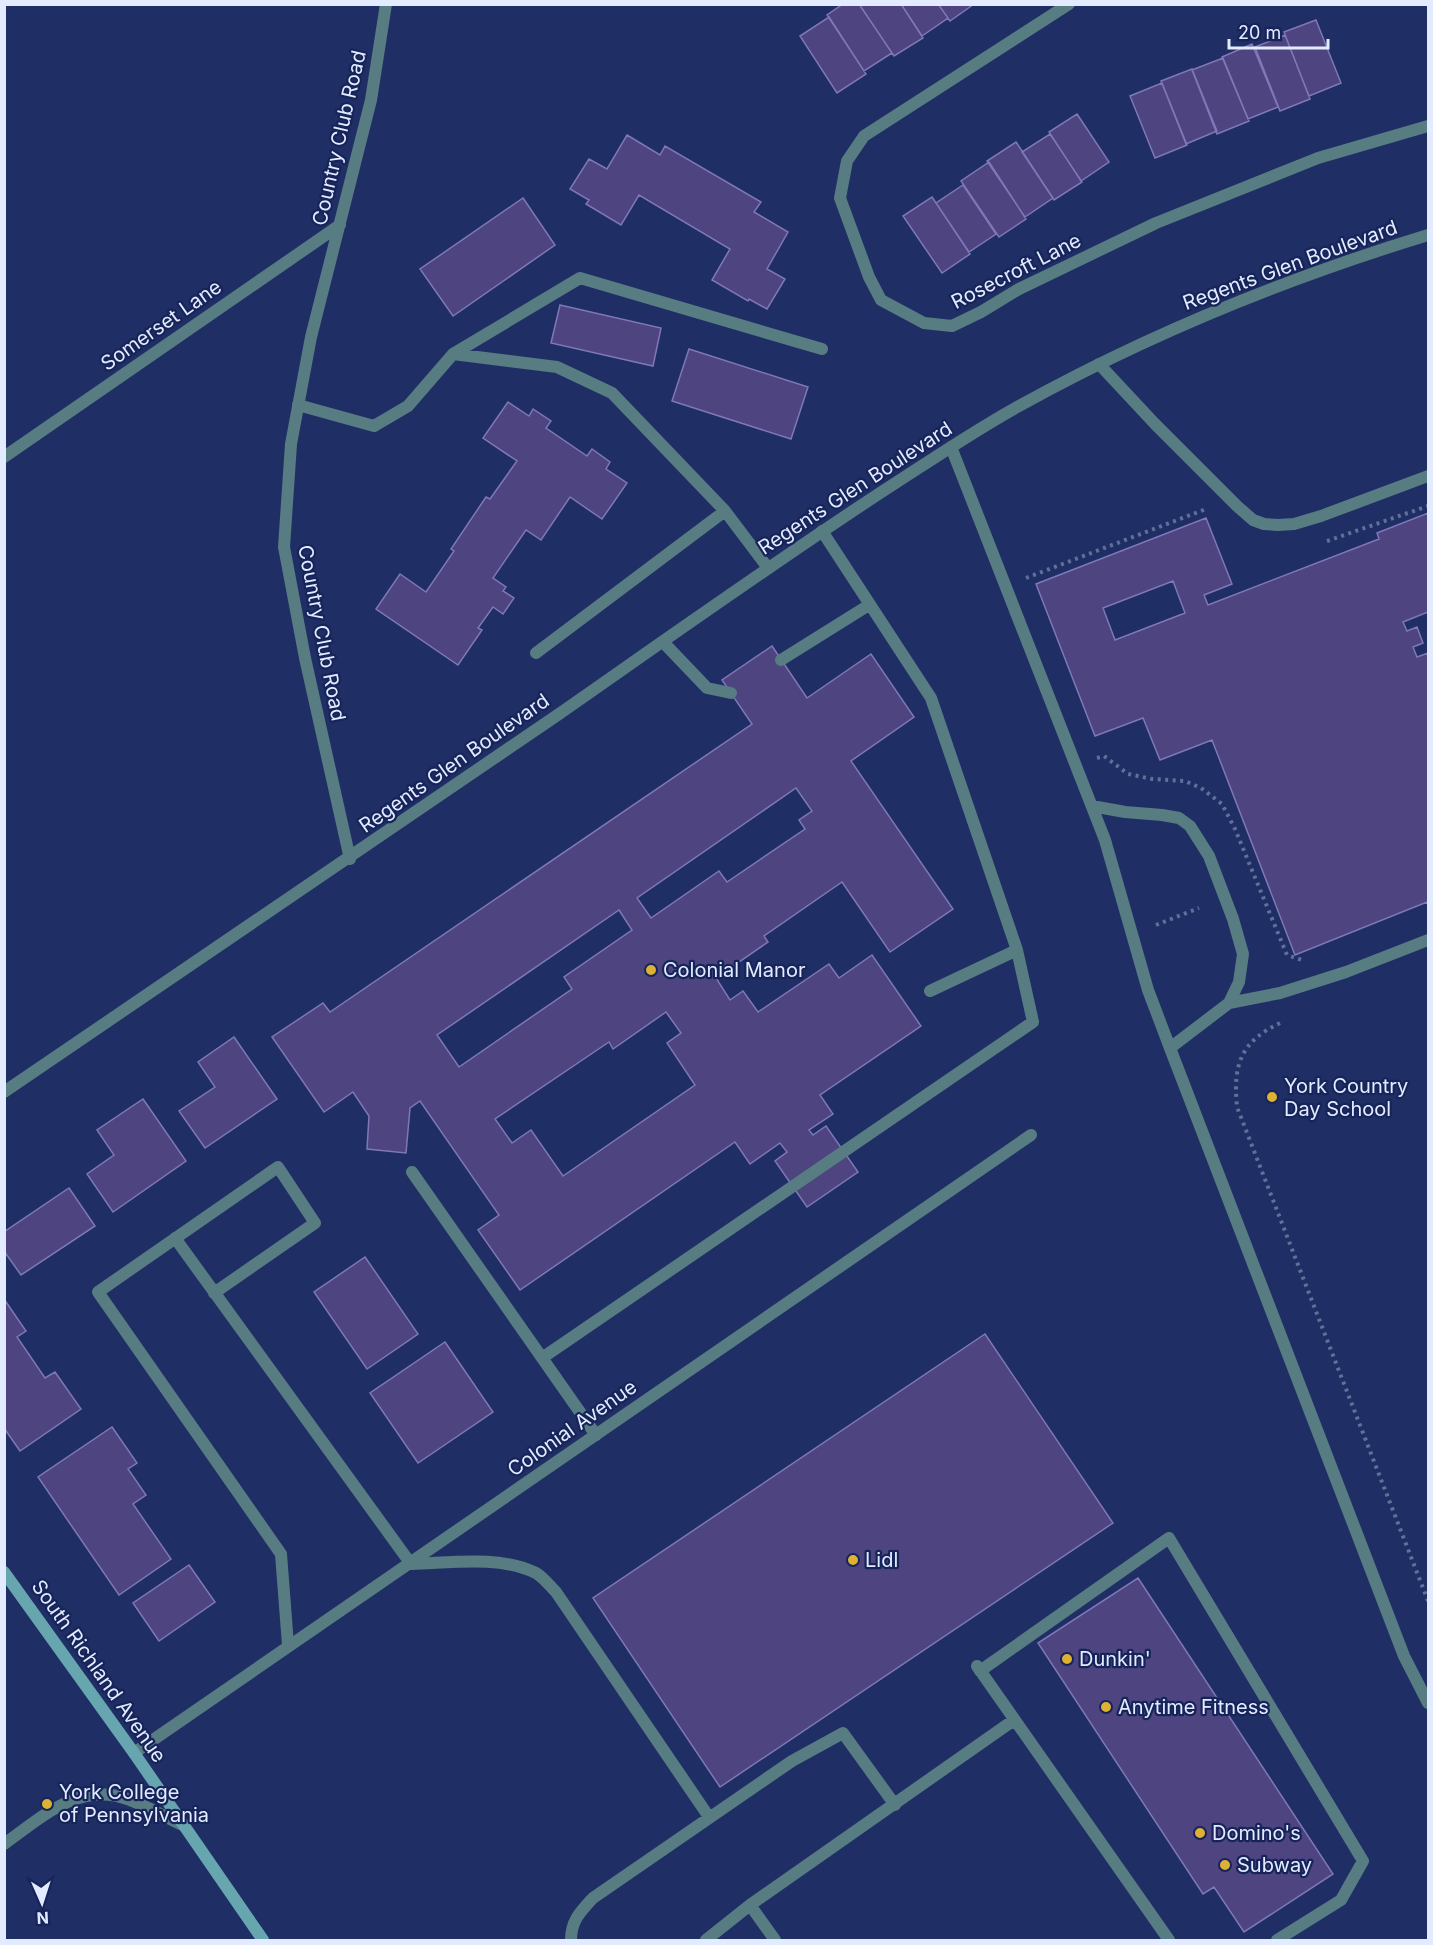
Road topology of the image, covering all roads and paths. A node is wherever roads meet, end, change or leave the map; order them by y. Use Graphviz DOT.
graph roads {
  1 [pos="386,4"];
  2 [pos="1069,4"];
  3 [pos="1428,126"];
  4 [pos="340,225"];
  5 [pos="1428,235"];
  6 [pos="822,349"];
  7 [pos="453,354"];
  8 [pos="1100,364"];
  9 [pos="298,405"];
  10 [pos="951,447"];
  11 [pos="4,457"];
  12 [pos="1428,476"];
  13 [pos="1428,506"];
  14 [pos="725,511"];
  15 [pos="1212,515"];
  16 [pos="822,531"];
  17 [pos="1326,541"];
  18 [pos="768,568"];
  19 [pos="1007,586"];
  20 [pos="869,605"];
  21 [pos="663,642"];
  22 [pos="536,653"];
  23 [pos="781,660"];
  24 [pos="731,693"];
  25 [pos="1092,806"];
  26 [pos="350,859"];
  27 [pos="1199,908"];
  28 [pos="1156,925"];
  29 [pos="1428,940"];
  30 [pos="1017,950"];
  31 [pos="930,991"];
  32 [pos="1229,1003"];
  33 [pos="1280,1023"];
  34 [pos="1170,1048"];
  35 [pos="4,1092"];
  36 [pos="1031,1135"];
  37 [pos="412,1172"];
  38 [pos="175,1238"];
  39 [pos="214,1293"];
  40 [pos="542,1358"];
  41 [pos="596,1435"];
  42 [pos="411,1564"];
  43 [pos="4,1572"];
  44 [pos="1428,1601"];
  45 [pos="288,1646"];
  46 [pos="1428,1703"];
  47 [pos="1014,1720"];
  48 [pos="134,1753"];
  49 [pos="895,1805"];
  50 [pos="709,1816"];
  51 [pos="184,1827"];
  52 [pos="4,1844"];
  53 [pos="750,1905"];
  54 [pos="263,1941"];
  55 [pos="571,1941"];
  56 [pos="706,1941"];
  57 [pos="775,1941"];
  58 [pos="1169,1941"];
  59 [pos="1277,1941"];
  1 -- 4 [label="street, Country Club Road"];
  2 -- 3 [label="street, Rosecroft Lane"];
  4 -- 9 [label="street, Country Club Road"];
  4 -- 11 [label="street, Somerset Lane"];
  5 -- 8 [label="street, Regents Glen Boulevard"];
  6 -- 7 [label="street"];
  7 -- 9 [label="street"];
  7 -- 14 [label="street"];
  8 -- 10 [label="street, Regents Glen Boulevard"];
  8 -- 12 [label="street"];
  9 -- 26 [label="street, Country Club Road"];
  10 -- 16 [label="street, Regents Glen Boulevard"];
  10 -- 19 [label="street"];
  13 -- 17 [label="path"];
  14 -- 18 [label="street"];
  14 -- 22 [label="street"];
  15 -- 19 [label="path"];
  16 -- 18 [label="street, Regents Glen Boulevard"];
  16 -- 20 [label="street"];
  18 -- 21 [label="street, Regents Glen Boulevard"];
  19 -- 25 [label="street"];
  20 -- 23 [label="street"];
  20 -- 30 [label="street"];
  21 -- 24 [label="street"];
  21 -- 26 [label="street, Regents Glen Boulevard"];
  25 -- 32 [label="street"];
  25 -- 34 [label="street"];
  26 -- 35 [label="street"];
  27 -- 28 [label="path"];
  29 -- 32 [label="street"];
  30 -- 31 [label="street"];
  30 -- 40 [label="street"];
  32 -- 34 [label="street"];
  33 -- 44 [label="path"];
  34 -- 46 [label="street"];
  36 -- 41 [label="street, Colonial Avenue"];
  37 -- 40 [label="street"];
  38 -- 39 [label="street"];
  38 -- 39 [label="street"];
  38 -- 45 [label="street"];
  39 -- 42 [label="street"];
  40 -- 41 [label="street"];
  41 -- 42 [label="street, Colonial Avenue"];
  42 -- 45 [label="street, Colonial Avenue"];
  42 -- 50 [label="street"];
  43 -- 48 [label="main road, South Richland Avenue"];
  45 -- 48 [label="street, Colonial Avenue"];
  47 -- 49 [label="street"];
  47 -- 58 [label="street"];
  47 -- 59 [label="street"];
  48 -- 51 [label="main road, South Richland Avenue"];
  49 -- 50 [label="street"];
  49 -- 53 [label="street"];
  50 -- 55 [label="street"];
  51 -- 52 [label="street"];
  51 -- 54 [label="main road, South Richland Avenue"];
  53 -- 56 [label="street"];
  53 -- 57 [label="street"];
}
